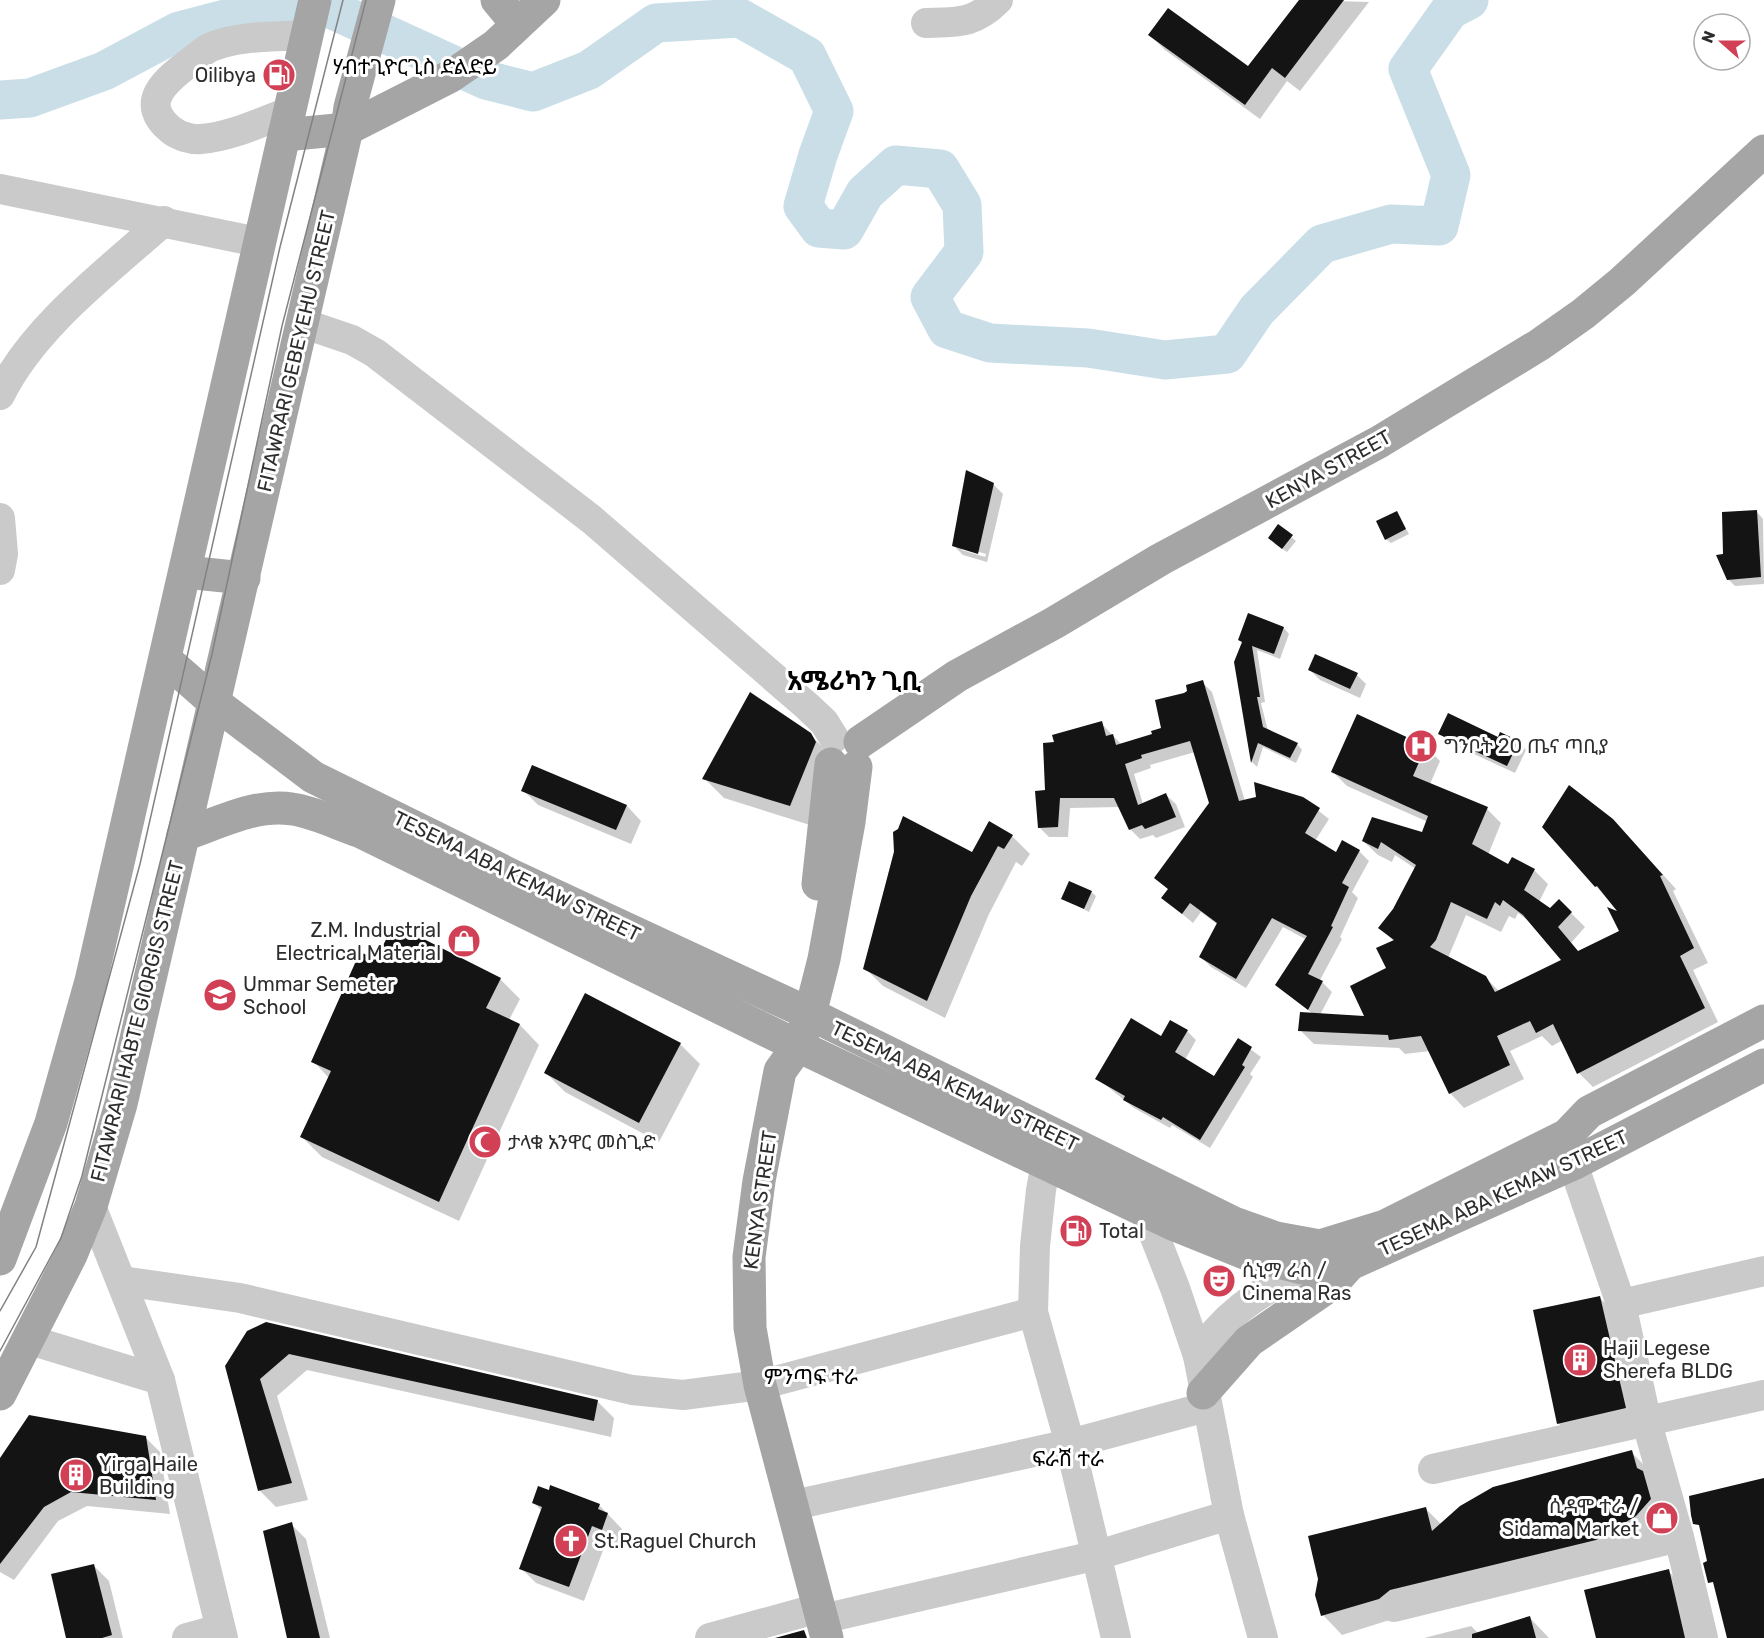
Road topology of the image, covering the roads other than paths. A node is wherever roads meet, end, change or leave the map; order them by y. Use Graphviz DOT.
graph roads {
  1 [pos="379,0"];
  2 [pos="544,0"];
  3 [pos="998,0"];
  4 [pos="310,19"];
  5 [pos="503,23"];
  6 [pos="926,23"];
  7 [pos="286,123"];
  8 [pos="347,129"];
  9 [pos="1764,151"];
  10 [pos="0,189"];
  11 [pos="164,221"];
  12 [pos="258,242"];
  13 [pos="302,323"];
  14 [pos="0,395"];
  15 [pos="0,518"];
  16 [pos="0,570"];
  17 [pos="185,572"];
  18 [pos="244,578"];
  19 [pos="166,660"];
  20 [pos="215,703"];
  21 [pos="845,753"];
  22 [pos="183,835"];
  23 [pos="802,1010"];
  24 [pos="1764,1021"];
  25 [pos="787,1051"];
  26 [pos="1764,1065"];
  27 [pos="1053,1150"];
  28 [pos="1570,1150"];
  29 [pos="91,1206"];
  30 [pos="1144,1209"];
  31 [pos="1311,1257"];
  32 [pos="0,1259"];
  33 [pos="1350,1264"];
  34 [pos="1764,1270"];
  35 [pos="122,1281"];
  36 [pos="1621,1304"];
  37 [pos="1033,1312"];
  38 [pos="30,1340"];
  39 [pos="1198,1356"];
  40 [pos="160,1380"];
  41 [pos="760,1385"];
  42 [pos="0,1395"];
  43 [pos="1764,1395"];
  44 [pos="1205,1400"];
  45 [pos="1647,1423"];
  46 [pos="1070,1444"];
  47 [pos="1433,1469"];
  48 [pos="794,1505"];
  49 [pos="1229,1515"];
  50 [pos="1679,1538"];
  51 [pos="1098,1555"];
  52 [pos="1394,1607"];
  53 [pos="823,1622"];
  54 [pos="221,1634"];
  55 [pos="188,1638"];
  56 [pos="710,1638"];
  57 [pos="1116,1638"];
  58 [pos="1262,1638"];
  59 [pos="1703,1638"];
  1 -- 8 [label="main road, FITAWRARI GEBEYEHU STREET"];
  2 -- 5 [label="main road"];
  3 -- 6 [label="street"];
  4 -- 7 [label="main road"];
  4 -- 7 [label="street"];
  5 -- 8 [label="main road"];
  7 -- 8 [label="main road"];
  7 -- 12 [label="main road"];
  8 -- 13 [label="main road, FITAWRARI GEBEYEHU STREET"];
  9 -- 21 [label="main road, KENYA STREET"];
  10 -- 11 [label="street"];
  11 -- 12 [label="street"];
  11 -- 14 [label="street"];
  12 -- 17 [label="main road"];
  13 -- 18 [label="main road, FITAWRARI GEBEYEHU STREET"];
  13 -- 21 [label="street"];
  15 -- 16 [label="street"];
  17 -- 18 [label="main road"];
  17 -- 19 [label="main road"];
  18 -- 20 [label="main road, FITAWRARI GEBEYEHU STREET"];
  19 -- 20 [label="main road, TESEMA ABA KEMAW STREET"];
  19 -- 32 [label="main road"];
  20 -- 22 [label="main road, FITAWRARI HABTE GIORGIS STREET"];
  20 -- 23 [label="main road, TESEMA ABA KEMAW STREET"];
  21 -- 23 [label="main road"];
  22 -- 25 [label="main road, TESEMA ABA KEMAW STREET"];
  22 -- 29 [label="main road, FITAWRARI HABTE GIORGIS STREET"];
  23 -- 25 [label="main road, KENYA STREET"];
  23 -- 27 [label="main road, TESEMA ABA KEMAW STREET"];
  24 -- 28 [label="main road, TESEMA ABA KEMAW STREET"];
  25 -- 27 [label="main road, TESEMA ABA KEMAW STREET"];
  25 -- 41 [label="main road, KENYA STREET"];
  26 -- 28 [label="main road, TESEMA ABA KEMAW STREET"];
  27 -- 30 [label="main road, TESEMA ABA KEMAW STREET"];
  27 -- 31 [label="main road, TESEMA ABA KEMAW STREET"];
  27 -- 37 [label="street"];
  28 -- 31 [label="main road, TESEMA ABA KEMAW STREET"];
  28 -- 33 [label="main road, TESEMA ABA KEMAW STREET"];
  28 -- 36 [label="street"];
  29 -- 35 [label="street"];
  29 -- 38 [label="main road, FITAWRARI HABTE GIORGIS STREET"];
  30 -- 31 [label="main road, TESEMA ABA KEMAW STREET"];
  30 -- 39 [label="street"];
  31 -- 33 [label="main road, TESEMA ABA KEMAW STREET"];
  31 -- 39 [label="street"];
  33 -- 44 [label="main road"];
  34 -- 36 [label="street"];
  35 -- 40 [label="street"];
  35 -- 41 [label="street"];
  36 -- 45 [label="street"];
  37 -- 41 [label="street"];
  37 -- 46 [label="street"];
  38 -- 40 [label="street"];
  38 -- 42 [label="main road, FITAWRARI HABTE GIORGIS STREET"];
  39 -- 44 [label="street"];
  40 -- 54 [label="street"];
  41 -- 48 [label="main road, KENYA STREET"];
  43 -- 45 [label="street"];
  44 -- 46 [label="street"];
  44 -- 49 [label="street"];
  45 -- 47 [label="street"];
  45 -- 50 [label="street"];
  46 -- 48 [label="street"];
  46 -- 51 [label="street"];
  48 -- 53 [label="main road, KENYA STREET"];
  49 -- 51 [label="street"];
  49 -- 58 [label="street"];
  50 -- 52 [label="street"];
  50 -- 59 [label="street"];
  51 -- 53 [label="street"];
  51 -- 57 [label="street"];
  53 -- 56 [label="street"];
  54 -- 55 [label="street"];
}
